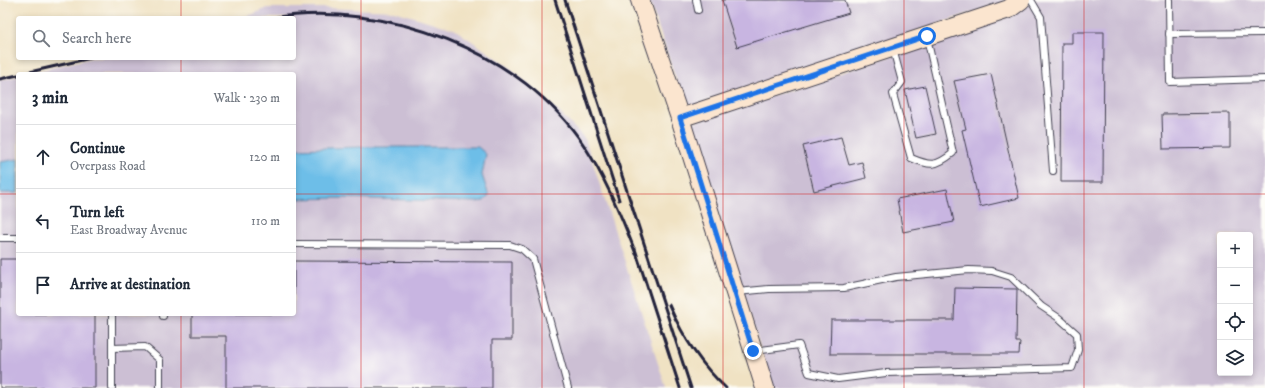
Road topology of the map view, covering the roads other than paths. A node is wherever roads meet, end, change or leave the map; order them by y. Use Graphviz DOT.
graph roads {
  1 [pos="640,0"];
  2 [pos="696,0"];
  3 [pos="1022,0"];
  4 [pos="1031,0"];
  5 [pos="1169,0"];
  6 [pos="698,10"];
  7 [pos="1265,33"];
  8 [pos="1169,34"];
  9 [pos="927,36"];
  10 [pos="892,48"];
  11 [pos="1265,79"];
  12 [pos="680,118"];
  13 [pos="1053,171"];
  14 [pos="0,238"];
  15 [pos="16,238"];
  16 [pos="296,244"];
  17 [pos="734,292"];
  18 [pos="112,316"];
  19 [pos="112,348"];
  20 [pos="753,351"];
  21 [pos="112,388"];
  22 [pos="160,388"];
  23 [pos="568,388"];
  24 [pos="765,388"];
  1 -- 12 [label="main road"];
  2 -- 6 [label="lane"];
  3 -- 9 [label="main road"];
  4 -- 13 [label="lane"];
  5 -- 8 [label="lane"];
  7 -- 8 [label="lane"];
  8 -- 11 [label="lane"];
  9 -- 10 [label="main road"];
  9 -- 10 [label="lane"];
  10 -- 12 [label="main road"];
  12 -- 17 [label="main road"];
  14 -- 15 [label="lane"];
  16 -- 23 [label="lane"];
  17 -- 20 [label="main road"];
  17 -- 20 [label="lane"];
  18 -- 19 [label="lane"];
  19 -- 21 [label="lane"];
  19 -- 22 [label="lane"];
  20 -- 24 [label="main road"];
}
